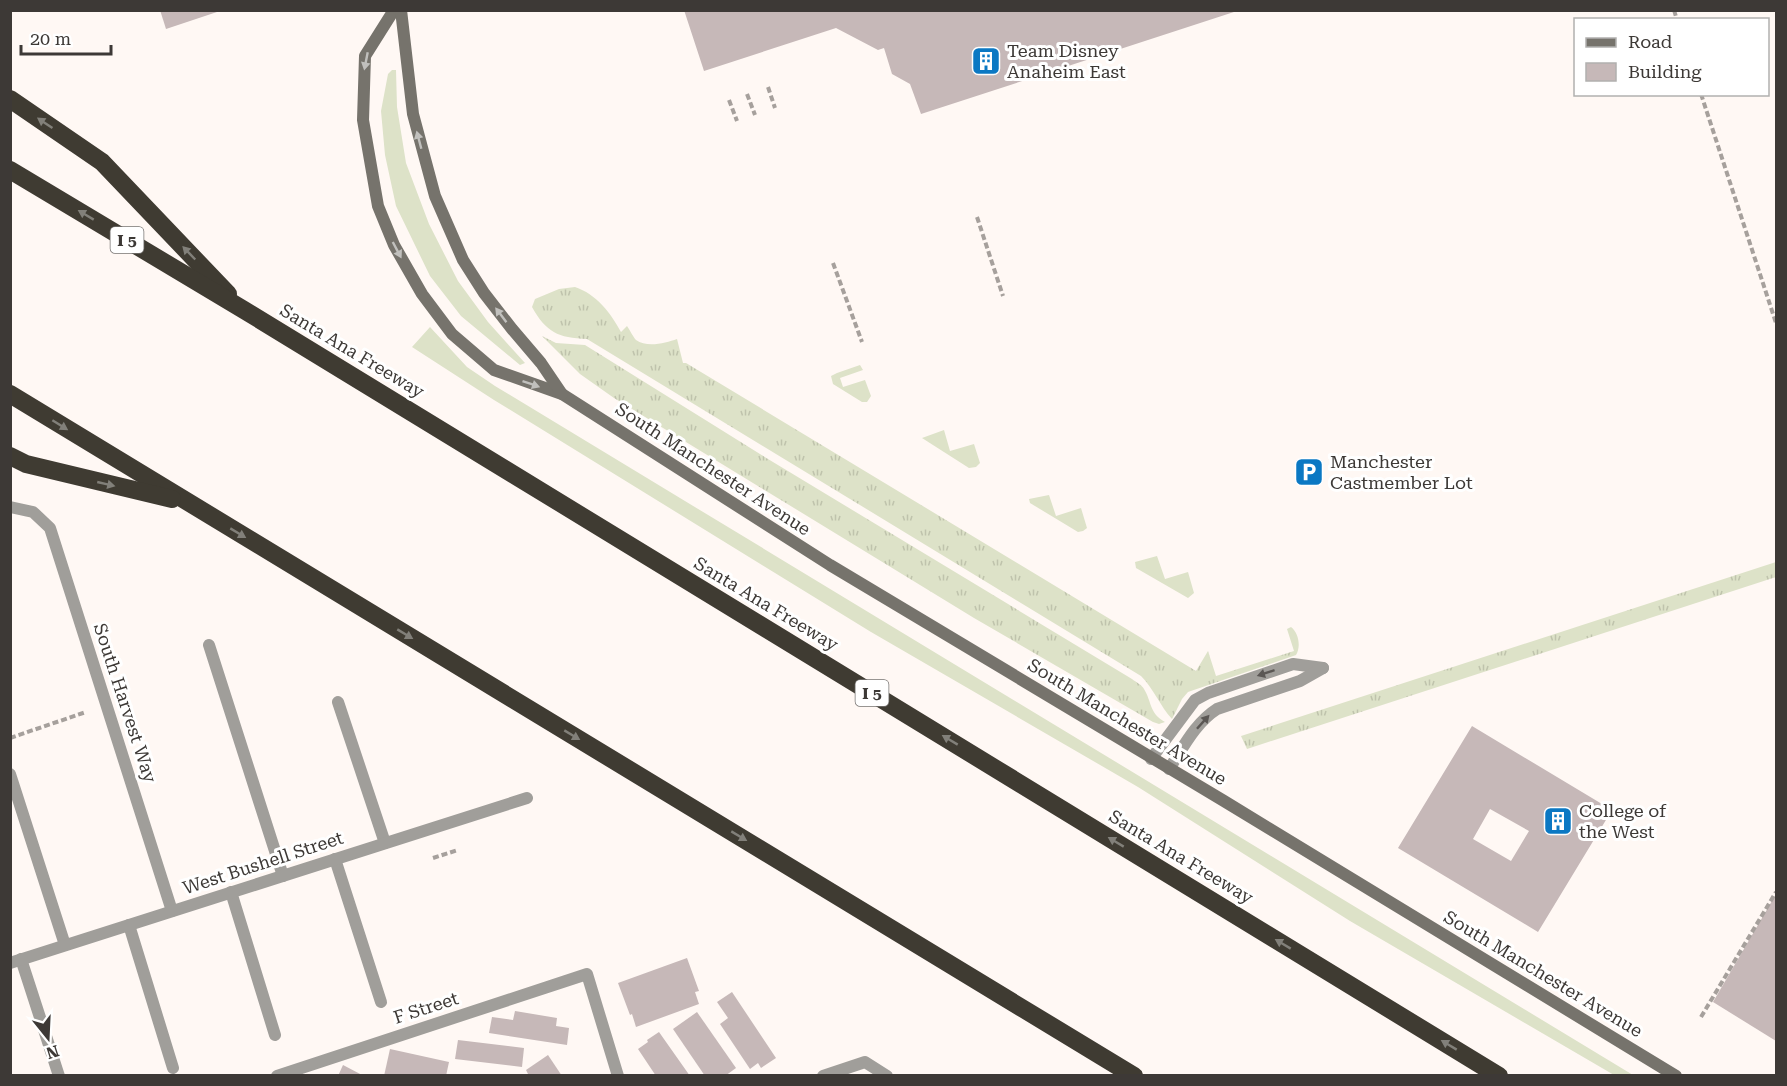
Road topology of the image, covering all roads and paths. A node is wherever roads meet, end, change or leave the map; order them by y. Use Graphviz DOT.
graph roads {
  1 [pos="394,10"];
  2 [pos="400,10"];
  3 [pos="768,87"];
  4 [pos="747,94"];
  5 [pos="1702,96"];
  6 [pos="10,99"];
  7 [pos="729,100"];
  8 [pos="775,108"];
  9 [pos="755,115"];
  10 [pos="737,121"];
  11 [pos="10,170"];
  12 [pos="977,217"];
  13 [pos="833,263"];
  14 [pos="1003,296"];
  15 [pos="244,310"];
  16 [pos="1776,323"];
  17 [pos="862,342"];
  18 [pos="10,394"];
  19 [pos="562,394"];
  20 [pos="10,456"];
  21 [pos="188,503"];
  22 [pos="10,507"];
  23 [pos="209,645"];
  24 [pos="338,702"];
  25 [pos="86,712"];
  26 [pos="10,738"];
  27 [pos="1151,759"];
  28 [pos="1169,769"];
  29 [pos="10,774"];
  30 [pos="527,798"];
  31 [pos="385,843"];
  32 [pos="458,850"];
  33 [pos="432,858"];
  34 [pos="335,859"];
  35 [pos="283,876"];
  36 [pos="231,892"];
  37 [pos="1776,892"];
  38 [pos="172,911"];
  39 [pos="129,925"];
  40 [pos="65,945"];
  41 [pos="16,961"];
  42 [pos="381,1002"];
  43 [pos="1701,1017"];
  44 [pos="275,1035"];
  45 [pos="173,1068"];
  46 [pos="59,1076"];
  47 [pos="277,1076"];
  48 [pos="618,1076"];
  49 [pos="823,1076"];
  50 [pos="887,1076"];
  51 [pos="1134,1076"];
  52 [pos="1499,1076"];
  53 [pos="1676,1076"];
  1 -- 19 [label="street, South Manchester Avenue, one-way"];
  19 -- 2 [label="street, South Manchester Avenue, one-way"];
  3 -- 8 [label="path"];
  4 -- 9 [label="path"];
  5 -- 16 [label="path"];
  15 -- 6 [label="highway, one-way"];
  7 -- 10 [label="path"];
  15 -- 11 [label="highway, Santa Ana Freeway / I 5, one-way"];
  12 -- 14 [label="path"];
  13 -- 17 [label="path"];
  52 -- 15 [label="highway, Santa Ana Freeway / I 5, one-way"];
  18 -- 21 [label="highway, one-way"];
  19 -- 27 [label="street, South Manchester Avenue"];
  20 -- 21 [label="highway, one-way"];
  21 -- 51 [label="highway, one-way"];
  22 -- 38 [label="lane, South Harvest Way"];
  23 -- 35 [label="lane"];
  24 -- 31 [label="lane"];
  25 -- 26 [label="path"];
  27 -- 28 [label="street, South Manchester Avenue"];
  28 -- 27 [label="lane, one-way"];
  28 -- 53 [label="street, South Manchester Avenue"];
  29 -- 40 [label="lane"];
  30 -- 31 [label="lane, West Bushell Street"];
  31 -- 34 [label="lane, West Bushell Street"];
  32 -- 33 [label="path"];
  34 -- 35 [label="lane, West Bushell Street"];
  34 -- 42 [label="lane"];
  35 -- 36 [label="lane, West Bushell Street"];
  36 -- 38 [label="lane, West Bushell Street"];
  36 -- 44 [label="lane"];
  37 -- 43 [label="path"];
  38 -- 39 [label="lane, West Bushell Street"];
  39 -- 40 [label="lane, West Bushell Street"];
  39 -- 45 [label="lane"];
  40 -- 41 [label="lane, West Bushell Street"];
  41 -- 46 [label="lane"];
  47 -- 48 [label="lane, F Street"];
  49 -- 50 [label="lane"];
}
